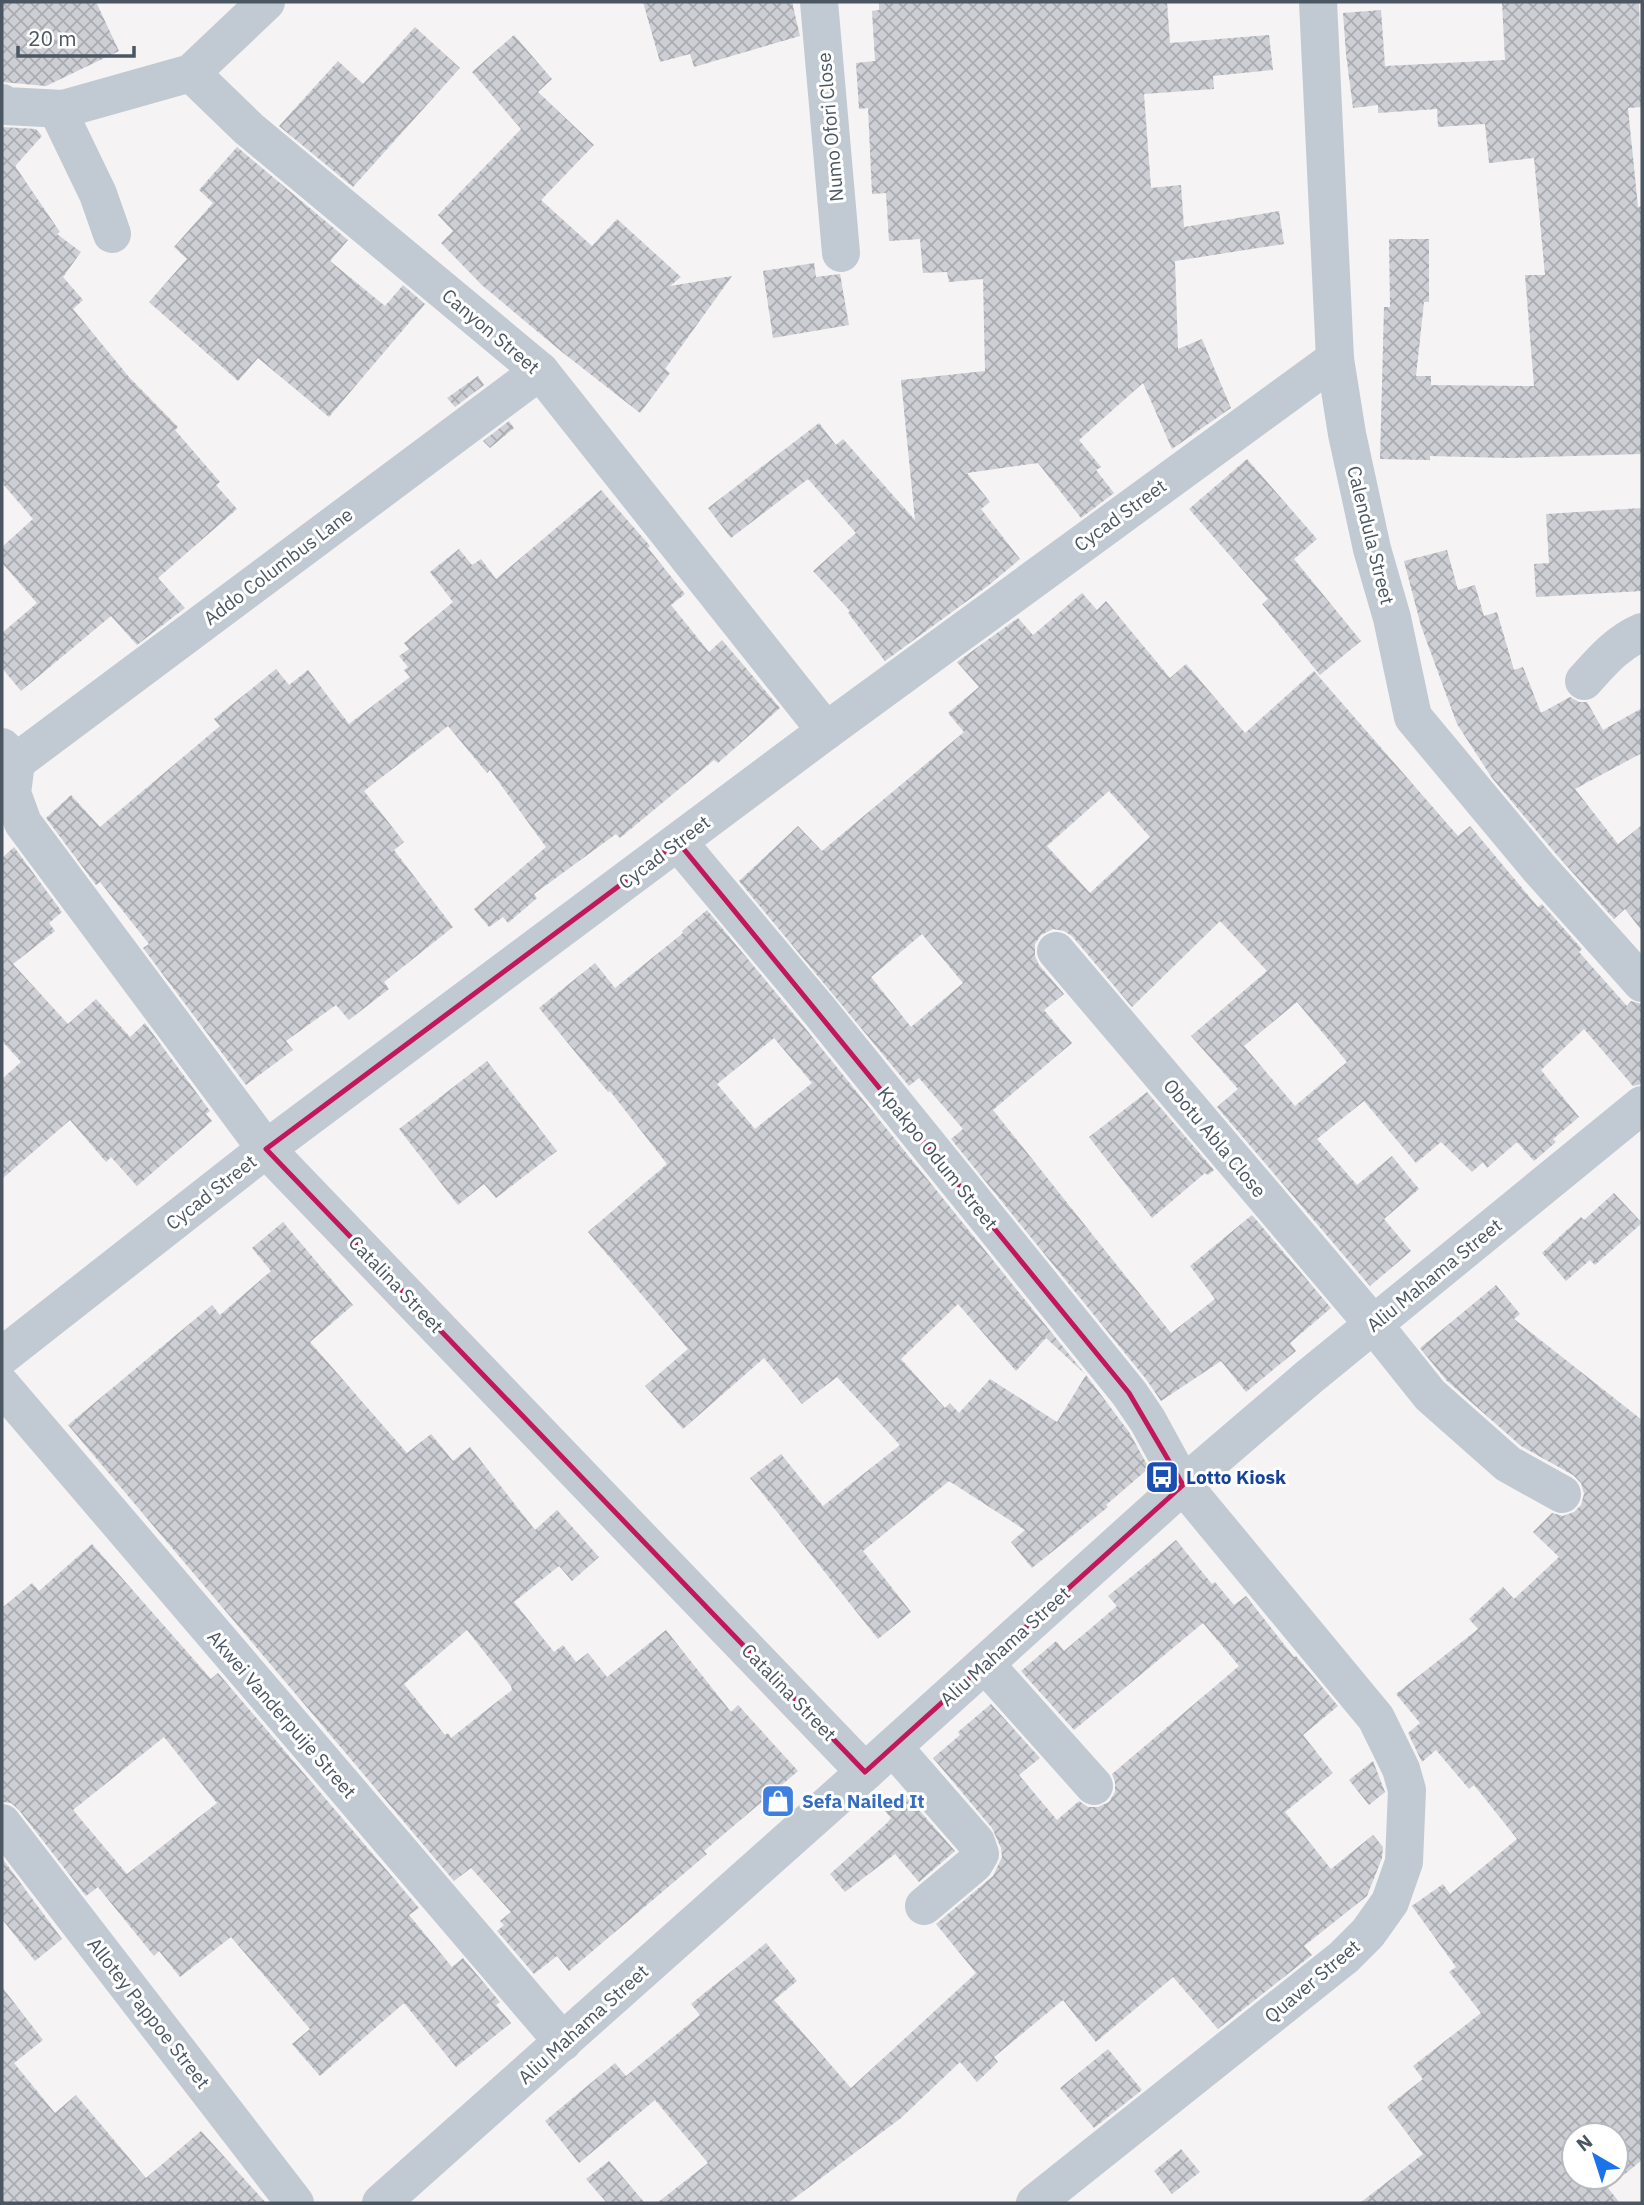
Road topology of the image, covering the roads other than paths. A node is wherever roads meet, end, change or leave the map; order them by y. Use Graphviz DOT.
graph roads {
  1 [pos="265,2"];
  2 [pos="819,2"];
  3 [pos="1318,2"];
  4 [pos="191,73"];
  5 [pos="2,103"];
  6 [pos="57,109"];
  7 [pos="112,234"];
  8 [pos="841,253"];
  9 [pos="1335,359"];
  10 [pos="540,371"];
  11 [pos="1642,632"];
  12 [pos="1584,681"];
  13 [pos="826,731"];
  14 [pos="9,755"];
  15 [pos="678,842"];
  16 [pos="1056,951"];
  17 [pos="1642,983"];
  18 [pos="1642,1105"];
  19 [pos="266,1149"];
  20 [pos="1374,1325"];
  21 [pos="2,1356"];
  22 [pos="2,1386"];
  23 [pos="1183,1485"];
  24 [pos="1562,1494"];
  25 [pos="985,1664"];
  26 [pos="879,1760"];
  27 [pos="1094,1786"];
  28 [pos="2,1823"];
  29 [pos="924,1906"];
  30 [pos="563,2042"];
  31 [pos="295,2203"];
  32 [pos="381,2203"];
  33 [pos="1035,2203"];
  1 -- 4 [label="street"];
  2 -- 8 [label="street, Numo Ofori Close"];
  3 -- 9 [label="street, Calendula Street"];
  4 -- 6 [label="street"];
  4 -- 10 [label="street, Canyon Street"];
  5 -- 6 [label="street"];
  6 -- 7 [label="street"];
  9 -- 13 [label="street, Cycad Street"];
  9 -- 17 [label="street, Calendula Street"];
  10 -- 13 [label="street, Canyon Street"];
  10 -- 14 [label="street, Addo Columbus Lane"];
  11 -- 12 [label="street"];
  13 -- 15 [label="street, Cycad Street"];
  14 -- 19 [label="street, Catalina Street"];
  15 -- 19 [label="street, Cycad Street"];
  15 -- 23 [label="street, Kpakpo Odum Street"];
  16 -- 20 [label="street, Obotu Abla Close"];
  18 -- 20 [label="street, Aliu Mahama Street"];
  19 -- 21 [label="street, Cycad Street"];
  19 -- 26 [label="street, Catalina Street"];
  20 -- 23 [label="street, Aliu Mahama Street"];
  20 -- 24 [label="street, Obotu Abla Close"];
  22 -- 30 [label="street, Akwei Vanderpuije Street"];
  23 -- 25 [label="street, Aliu Mahama Street"];
  23 -- 33 [label="street, Quaver Street"];
  25 -- 26 [label="street, Aliu Mahama Street"];
  25 -- 27 [label="street"];
  26 -- 29 [label="street, Catalina Street"];
  26 -- 30 [label="street, Aliu Mahama Street"];
  28 -- 31 [label="street, Allotey Pappoe Street"];
  30 -- 32 [label="street, Aliu Mahama Street"];
}
